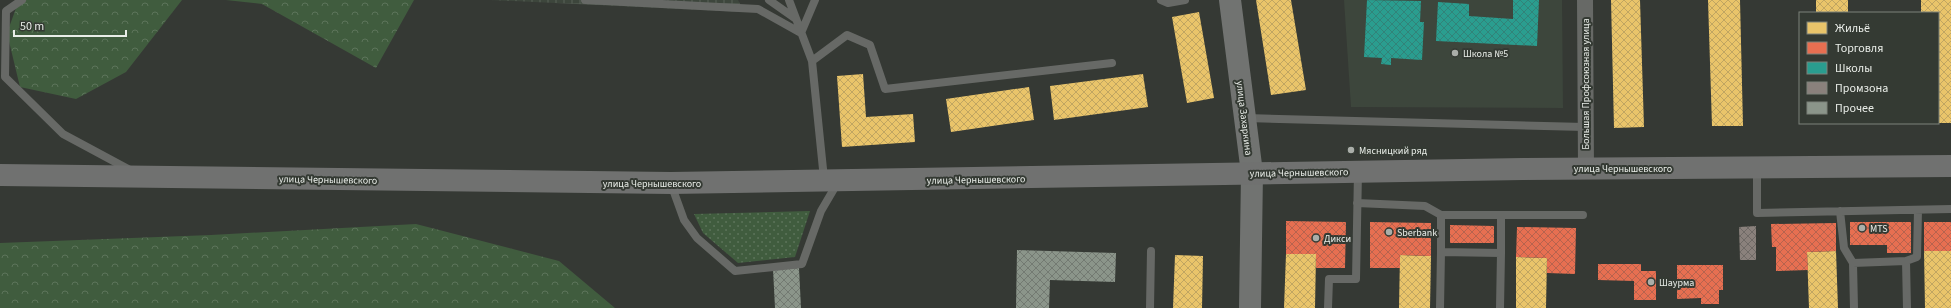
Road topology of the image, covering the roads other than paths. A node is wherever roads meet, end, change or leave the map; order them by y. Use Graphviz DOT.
graph roads {
  1 [pos="22,0"];
  2 [pos="585,0"];
  3 [pos="769,0"];
  4 [pos="789,0"];
  5 [pos="815,0"];
  6 [pos="1161,0"];
  7 [pos="1185,0"];
  8 [pos="1230,0"];
  9 [pos="1585,0"];
  10 [pos="796,19"];
  11 [pos="801,34"];
  12 [pos="812,62"];
  13 [pos="1112,63"];
  14 [pos="1245,118"];
  15 [pos="1585,127"];
  16 [pos="1951,166"];
  17 [pos="1757,167"];
  18 [pos="1586,168"];
  19 [pos="1358,172"];
  20 [pos="1252,173"];
  21 [pos="0,175"];
  22 [pos="144,177"];
  23 [pos="831,182"];
  24 [pos="671,183"];
  25 [pos="1357,203"];
  26 [pos="1951,209"];
  27 [pos="1918,210"];
  28 [pos="1840,211"];
  29 [pos="1442,215"];
  30 [pos="1583,215"];
  31 [pos="1501,216"];
  32 [pos="1151,251"];
  33 [pos="1441,252"];
  34 [pos="1501,253"];
  35 [pos="1906,261"];
  36 [pos="1853,263"];
  37 [pos="1150,308"];
  38 [pos="1250,308"];
  39 [pos="1328,308"];
  40 [pos="1440,308"];
  41 [pos="1500,308"];
  42 [pos="1854,308"];
  43 [pos="1907,308"];
  1 -- 22 [label="lane"];
  2 -- 11 [label="lane"];
  3 -- 10 [label="lane"];
  4 -- 10 [label="lane"];
  5 -- 11 [label="lane"];
  6 -- 7 [label="lane"];
  8 -- 14 [label="street, улица Захаркина"];
  9 -- 15 [label="street, Большая Профсоюзная улица"];
  10 -- 11 [label="lane"];
  11 -- 12 [label="lane"];
  12 -- 13 [label="lane"];
  12 -- 23 [label="lane"];
  14 -- 15 [label="lane"];
  14 -- 20 [label="street, улица Захаркина"];
  15 -- 18 [label="street, Большая Профсоюзная улица"];
  16 -- 17 [label="main road, улица Чернышевского"];
  17 -- 18 [label="main road, улица Чернышевского"];
  17 -- 28 [label="lane"];
  18 -- 19 [label="main road, улица Чернышевского"];
  19 -- 20 [label="main road, улица Чернышевского"];
  19 -- 25 [label="lane"];
  20 -- 23 [label="main road, улица Чернышевского"];
  20 -- 38 [label="street, улица Захаркина"];
  21 -- 22 [label="main road, улица Чернышевского"];
  22 -- 24 [label="main road, улица Чернышевского"];
  23 -- 24 [label="main road, улица Чернышевского"];
  23 -- 24 [label="lane"];
  25 -- 29 [label="lane"];
  25 -- 39 [label="lane"];
  26 -- 27 [label="lane"];
  27 -- 28 [label="lane"];
  27 -- 35 [label="lane"];
  28 -- 36 [label="lane"];
  29 -- 31 [label="lane"];
  29 -- 33 [label="lane"];
  30 -- 31 [label="lane"];
  31 -- 34 [label="lane"];
  32 -- 37 [label="lane"];
  33 -- 34 [label="lane"];
  33 -- 40 [label="lane"];
  34 -- 41 [label="lane"];
  35 -- 36 [label="lane"];
  35 -- 43 [label="lane"];
  36 -- 42 [label="lane"];
}
